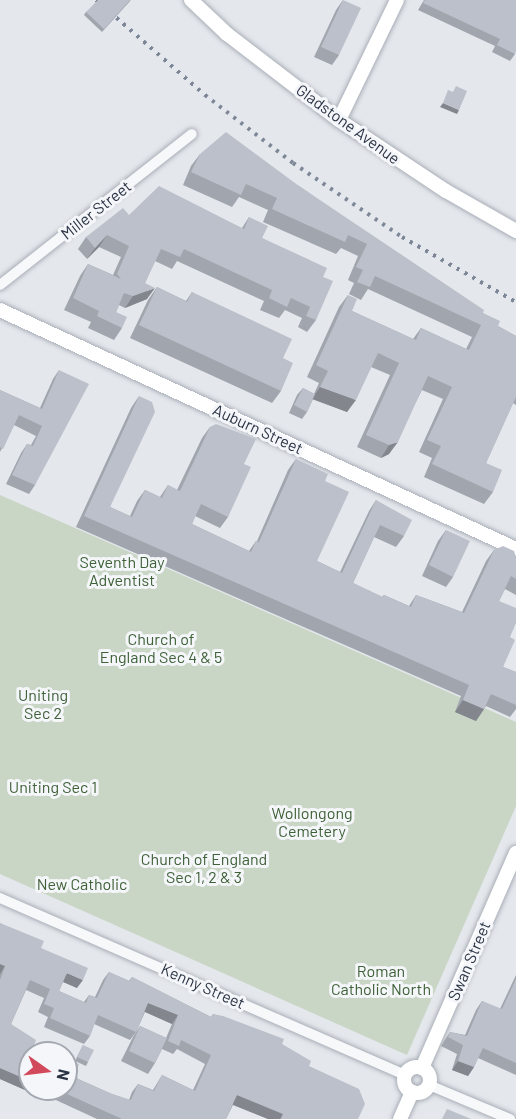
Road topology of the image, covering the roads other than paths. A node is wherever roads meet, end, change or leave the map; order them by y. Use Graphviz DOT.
graph roads {
  1 [pos="191,0"];
  2 [pos="397,0"];
  3 [pos="339,120"];
  4 [pos="192,134"];
  5 [pos="516,231"];
  6 [pos="0,285"];
  7 [pos="0,310"];
  8 [pos="516,549"];
  9 [pos="516,853"];
  10 [pos="0,898"];
  11 [pos="422,1068"];
  12 [pos="406,1074"];
  13 [pos="429,1085"];
  14 [pos="412,1092"];
  15 [pos="400,1119"];
  16 [pos="510,1119"];
  1 -- 3 [label="street, Gladstone Avenue"];
  2 -- 3 [label="street"];
  3 -- 5 [label="street, Gladstone Avenue"];
  4 -- 6 [label="street, Miller Street"];
  7 -- 8 [label="street, Auburn Street"];
  9 -- 11 [label="street, Swan Street"];
  10 -- 12 [label="street, Kenny Street"];
  11 -- 12 [label="street"];
  11 -- 13 [label="street"];
  12 -- 14 [label="street"];
  13 -- 14 [label="street"];
  13 -- 16 [label="street"];
  14 -- 15 [label="street"];
}
